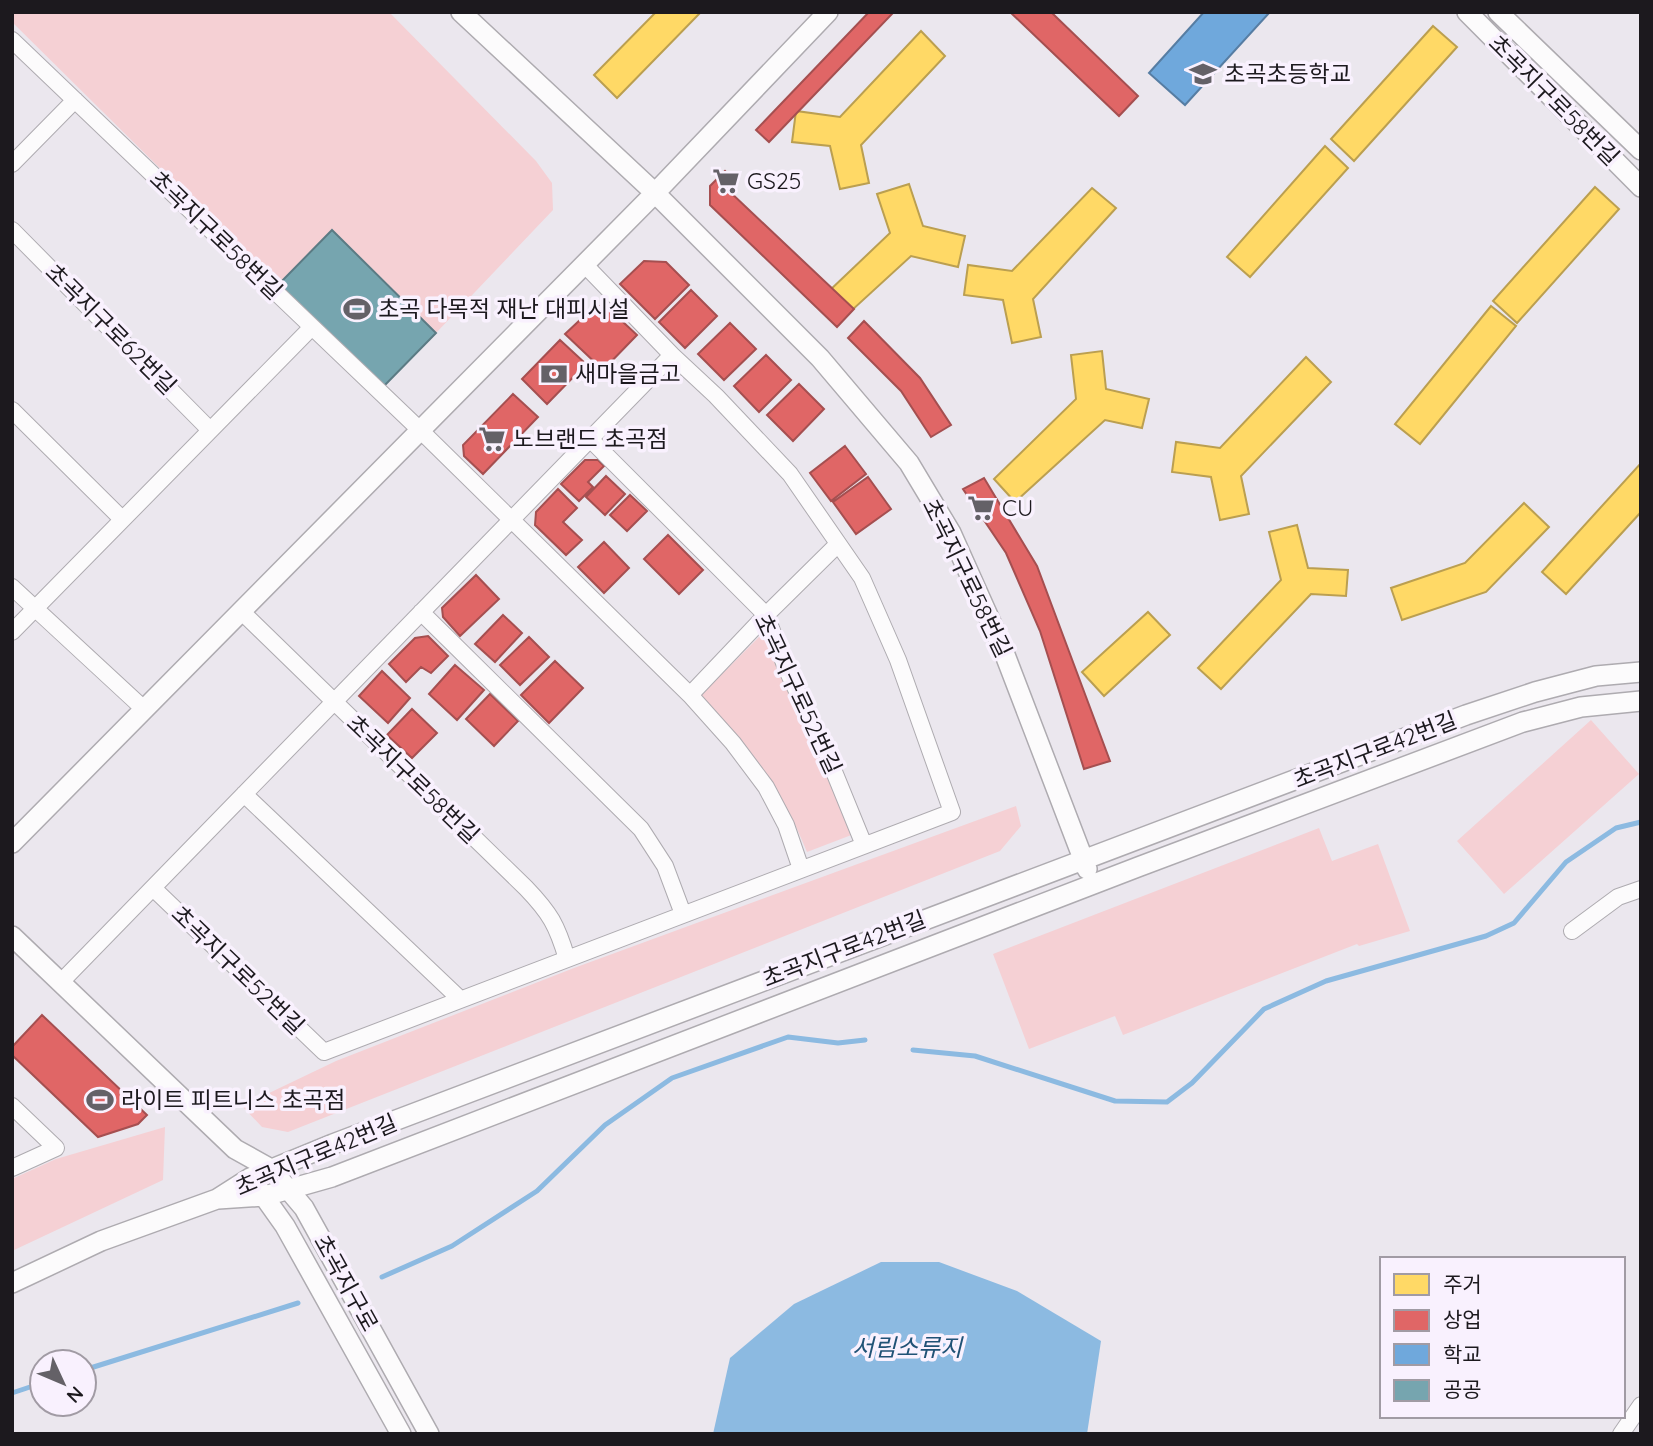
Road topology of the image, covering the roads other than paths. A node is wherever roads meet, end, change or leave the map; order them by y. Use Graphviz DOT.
graph roads {
  1 [pos="461,12"];
  2 [pos="828,12"];
  3 [pos="1467,12"];
  4 [pos="1498,12"];
  5 [pos="12,40"];
  6 [pos="75,100"];
  7 [pos="1641,150"];
  8 [pos="12,164"];
  9 [pos="1641,187"];
  10 [pos="654,193"];
  11 [pos="12,230"];
  12 [pos="584,264"];
  13 [pos="312,327"];
  14 [pos="672,355"];
  15 [pos="12,410"];
  16 [pos="209,429"];
  17 [pos="420,430"];
  18 [pos="590,439"];
  19 [pos="122,519"];
  20 [pos="511,520"];
  21 [pos="838,544"];
  22 [pos="12,587"];
  23 [pos="35,608"];
  24 [pos="241,611"];
  25 [pos="421,612"];
  26 [pos="766,615"];
  27 [pos="12,632"];
  28 [pos="1641,672"];
  29 [pos="690,695"];
  30 [pos="335,701"];
  31 [pos="1641,701"];
  32 [pos="144,709"];
  33 [pos="244,794"];
  34 [pos="12,843"];
  35 [pos="864,845"];
  36 [pos="1083,859"];
  37 [pos="801,869"];
  38 [pos="1093,884"];
  39 [pos="153,888"];
  40 [pos="1641,889"];
  41 [pos="683,914"];
  42 [pos="1572,931"];
  43 [pos="12,936"];
  44 [pos="567,959"];
  45 [pos="61,982"];
  46 [pos="460,999"];
  47 [pos="12,1106"];
  48 [pos="421,1110"];
  49 [pos="433,1139"];
  50 [pos="240,1153"];
  51 [pos="12,1168"];
  52 [pos="271,1169"];
  53 [pos="250,1178"];
  54 [pos="288,1189"];
  55 [pos="265,1196"];
  56 [pos="217,1199"];
  57 [pos="12,1283"];
  58 [pos="1641,1405"];
  59 [pos="401,1434"];
  60 [pos="429,1434"];
  61 [pos="1621,1434"];
  1 -- 10 [label="street, 초곡지구로58번길"];
  2 -- 10 [label="street"];
  3 -- 9 [label="street, 초곡지구로58번길"];
  4 -- 7 [label="street, 초곡지구로58번길"];
  5 -- 6 [label="street, 초곡지구로58번길"];
  6 -- 8 [label="street"];
  6 -- 13 [label="street, 초곡지구로58번길"];
  10 -- 12 [label="street"];
  10 -- 36 [label="street, 초곡지구로58번길"];
  11 -- 16 [label="street, 초곡지구로62번길"];
  12 -- 14 [label="street"];
  12 -- 17 [label="street"];
  13 -- 16 [label="street"];
  13 -- 17 [label="street, 초곡지구로58번길"];
  14 -- 18 [label="street, 초곡지구로52번길"];
  14 -- 21 [label="street"];
  15 -- 19 [label="street"];
  16 -- 19 [label="street"];
  17 -- 20 [label="street, 초곡지구로58번길"];
  17 -- 24 [label="street"];
  18 -- 20 [label="street, 초곡지구로52번길"];
  18 -- 26 [label="street, 초곡지구로52번길"];
  19 -- 23 [label="street"];
  20 -- 25 [label="street, 초곡지구로52번길"];
  20 -- 29 [label="street, 초곡지구로58번길"];
  21 -- 26 [label="street"];
  21 -- 35 [label="street"];
  22 -- 23 [label="street"];
  23 -- 27 [label="street"];
  23 -- 32 [label="street"];
  24 -- 30 [label="street, 초곡지구로58번길"];
  24 -- 32 [label="street"];
  25 -- 30 [label="street, 초곡지구로52번길"];
  25 -- 41 [label="street"];
  26 -- 29 [label="street"];
  26 -- 35 [label="street, 초곡지구로52번길"];
  28 -- 36 [label="street, 초곡지구로42번길"];
  29 -- 37 [label="street, 초곡지구로58번길"];
  30 -- 33 [label="street, 초곡지구로52번길"];
  30 -- 44 [label="street, 초곡지구로58번길"];
  31 -- 38 [label="street, 초곡지구로42번길"];
  32 -- 34 [label="street"];
  33 -- 39 [label="street, 초곡지구로52번길"];
  33 -- 46 [label="street"];
  35 -- 37 [label="street"];
  36 -- 38 [label="street, 초곡지구로58번길"];
  36 -- 48 [label="street, 초곡지구로42번길"];
  37 -- 41 [label="street"];
  38 -- 49 [label="street, 초곡지구로42번길"];
  39 -- 45 [label="street, 초곡지구로52번길"];
  39 -- 46 [label="street, 초곡지구로52번길"];
  40 -- 42 [label="street"];
  41 -- 44 [label="street"];
  43 -- 45 [label="street, 초곡지구로"];
  44 -- 46 [label="street"];
  45 -- 50 [label="street, 초곡지구로"];
  47 -- 51 [label="street"];
  48 -- 49 [label="street"];
  48 -- 52 [label="street, 초곡지구로42번길"];
  49 -- 54 [label="street, 초곡지구로42번길"];
  50 -- 52 [label="street, 초곡지구로"];
  50 -- 53 [label="street, 초곡지구로"];
  52 -- 53 [label="street, 초곡지구로42번길"];
  52 -- 54 [label="street, 초곡지구로"];
  53 -- 55 [label="street, 초곡지구로"];
  53 -- 56 [label="street, 초곡지구로42번길"];
  54 -- 55 [label="street, 초곡지구로42번길"];
  54 -- 60 [label="street, 초곡지구로"];
  55 -- 56 [label="street, 초곡지구로42번길"];
  55 -- 59 [label="street, 초곡지구로"];
  56 -- 57 [label="street"];
  58 -- 61 [label="street"];
}
